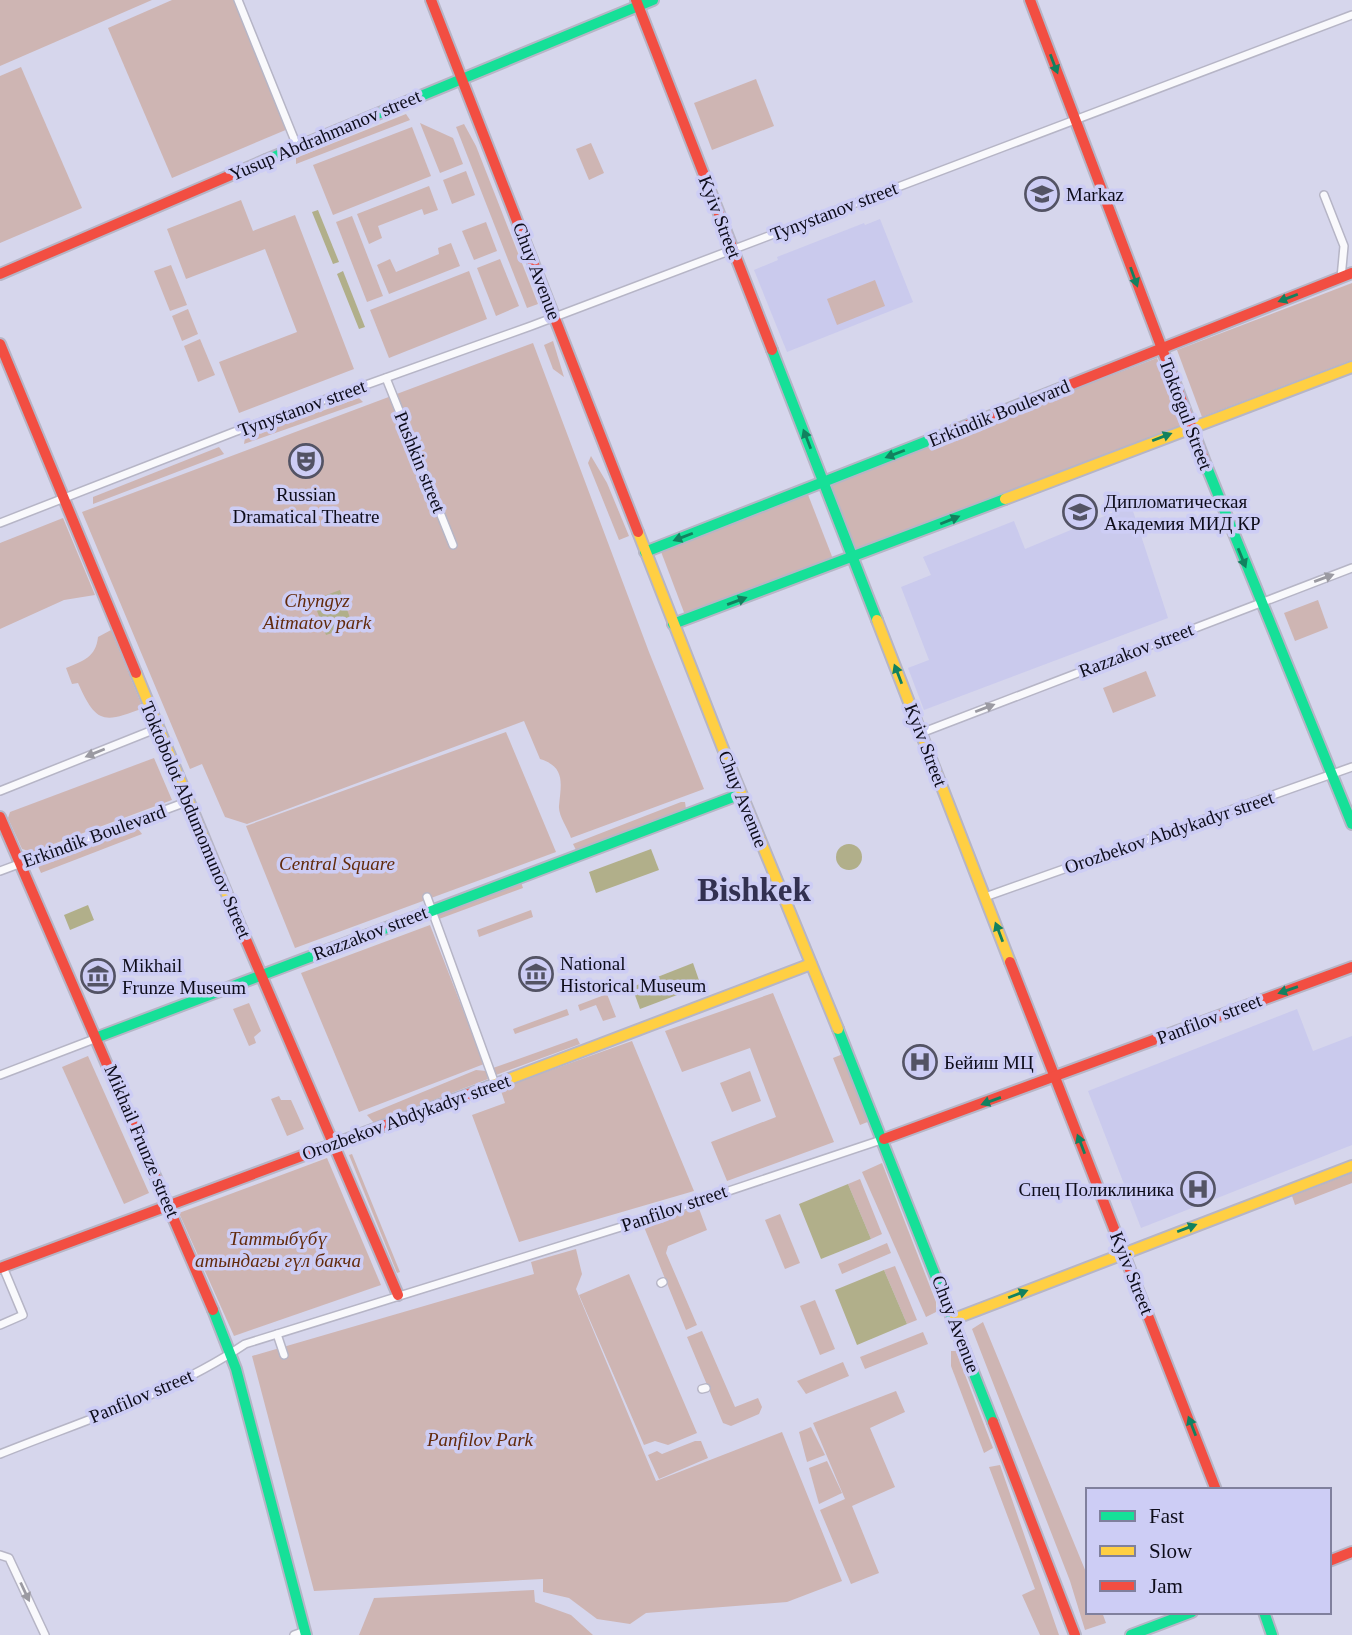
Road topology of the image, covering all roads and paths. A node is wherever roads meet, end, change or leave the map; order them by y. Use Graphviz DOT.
graph roads {
  1 [pos="239,0"];
  2 [pos="431,0"];
  3 [pos="653,0"];
  4 [pos="1030,0"];
  5 [pos="637,3"];
  6 [pos="1352,15"];
  7 [pos="461,77"];
  8 [pos="1074,118"];
  9 [pos="297,146"];
  10 [pos="1324,195"];
  11 [pos="733,249"];
  12 [pos="0,274"];
  13 [pos="1347,275"];
  14 [pos="555,316"];
  15 [pos="0,344"];
  16 [pos="1161,346"];
  17 [pos="1352,367"];
  18 [pos="386,378"];
  19 [pos="1190,427"];
  20 [pos="824,482"];
  21 [pos="65,498"];
  22 [pos="0,523"];
  23 [pos="453,545"];
  24 [pos="645,552"];
  25 [pos="853,558"];
  26 [pos="1352,568"];
  27 [pos="1259,602"];
  28 [pos="673,624"];
  29 [pos="158,728"];
  30 [pos="921,733"];
  31 [pos="1352,767"];
  32 [pos="1332,774"];
  33 [pos="0,791"];
  34 [pos="741,794"];
  35 [pos="189,801"];
  36 [pos="0,817"];
  37 [pos="1352,824"];
  38 [pos="20,863"];
  39 [pos="0,870"];
  40 [pos="427,897"];
  41 [pos="985,897"];
  42 [pos="432,909"];
  43 [pos="811,964"];
  44 [pos="1352,967"];
  45 [pos="260,974"];
  46 [pos="97,1037"];
  47 [pos="0,1074"];
  48 [pos="1055,1077"];
  49 [pos="495,1084"];
  50 [pos="884,1139"];
  51 [pos="333,1144"];
  52 [pos="1352,1166"];
  53 [pos="169,1203"];
  54 [pos="1124,1253"];
  55 [pos="1,1268"];
  56 [pos="398,1295"];
  57 [pos="954,1319"];
  58 [pos="0,1325"];
  59 [pos="277,1334"];
  60 [pos="231,1354"];
  61 [pos="284,1355"];
  62 [pos="0,1454"];
  63 [pos="1215,1488"];
  64 [pos="1352,1552"];
  65 [pos="0,1555"];
  66 [pos="1331,1560"];
  67 [pos="1187,1614"];
  68 [pos="1265,1614"];
  69 [pos="302,1634"];
  70 [pos="45,1635"];
  71 [pos="1075,1635"];
  72 [pos="1131,1635"];
  73 [pos="1272,1635"];
  1 -- 9 [label="street"];
  2 -- 7 [label="main road, Chuy Avenue"];
  3 -- 5 [label="main road, Yusup Abdrahmanov street"];
  4 -- 8 [label="main road, Toktogul Street, one-way"];
  5 -- 7 [label="main road, Yusup Abdrahmanov street"];
  5 -- 11 [label="main road, Kyiv Street"];
  6 -- 8 [label="street, Tynystanov street"];
  7 -- 9 [label="main road, Yusup Abdrahmanov street"];
  7 -- 14 [label="main road, Chuy Avenue"];
  8 -- 11 [label="street, Tynystanov street"];
  8 -- 16 [label="main road, Toktogul Street, one-way"];
  9 -- 12 [label="main road, Yusup Abdrahmanov street"];
  10 -- 13 [label="street"];
  11 -- 14 [label="street, Tynystanov street"];
  20 -- 11 [label="main road, Kyiv Street, one-way"];
  13 -- 16 [label="main road, Erkindik Boulevard, one-way"];
  14 -- 18 [label="street, Tynystanov street"];
  14 -- 24 [label="main road, Chuy Avenue"];
  15 -- 21 [label="main road, Toktobolot Abdumomunov Street"];
  16 -- 19 [label="main road, Toktogul Street"];
  16 -- 20 [label="main road, Erkindik Boulevard, one-way"];
  17 -- 19 [label="main road"];
  18 -- 21 [label="street, Tynystanov street"];
  18 -- 23 [label="street, Pushkin street"];
  25 -- 19 [label="main road, one-way"];
  19 -- 27 [label="main road, Toktogul Street, one-way"];
  20 -- 24 [label="main road, Erkindik Boulevard, one-way"];
  20 -- 25 [label="main road, Kyiv Street"];
  21 -- 22 [label="street, Tynystanov street"];
  21 -- 29 [label="main road, Toktobolot Abdumomunov Street"];
  24 -- 28 [label="main road, Chuy Avenue"];
  28 -- 25 [label="main road, one-way"];
  30 -- 25 [label="main road, Kyiv Street, one-way"];
  27 -- 26 [label="street, Razzakov street, one-way"];
  30 -- 27 [label="street, Razzakov street, one-way"];
  27 -- 32 [label="main road, Toktogul Street"];
  28 -- 34 [label="main road, Chuy Avenue"];
  29 -- 33 [label="street, one-way"];
  29 -- 35 [label="main road, Toktobolot Abdumomunov Street"];
  30 -- 41 [label="main road, Kyiv Street"];
  31 -- 32 [label="street, Orozbekov Abdykadyr street"];
  32 -- 37 [label="main road, Toktogul Street"];
  32 -- 41 [label="street, Orozbekov Abdykadyr street"];
  34 -- 42 [label="main road, Razzakov street"];
  34 -- 43 [label="main road, Chuy Avenue"];
  35 -- 38 [label="street, Erkindik Boulevard"];
  35 -- 45 [label="main road, Toktobolot Abdumomunov Street"];
  36 -- 38 [label="main road, Mikhail Frunze street"];
  38 -- 39 [label="street, Erkindik Boulevard"];
  38 -- 46 [label="main road, Mikhail Frunze street"];
  40 -- 42 [label="street"];
  48 -- 41 [label="main road, Kyiv Street, one-way"];
  42 -- 45 [label="main road, Razzakov street"];
  42 -- 49 [label="street"];
  43 -- 49 [label="main road, Orozbekov Abdykadyr street"];
  43 -- 50 [label="main road, Chuy Avenue"];
  44 -- 48 [label="main road, Panfilov street, one-way"];
  45 -- 46 [label="main road, Razzakov street"];
  45 -- 51 [label="main road, Toktobolot Abdumomunov Street"];
  46 -- 47 [label="street, Razzakov street"];
  46 -- 53 [label="main road, Mikhail Frunze street"];
  48 -- 50 [label="main road, Panfilov street, one-way"];
  54 -- 48 [label="main road, Kyiv Street, one-way"];
  49 -- 51 [label="main road, Orozbekov Abdykadyr street"];
  50 -- 56 [label="street, Panfilov street"];
  50 -- 57 [label="main road, Chuy Avenue"];
  51 -- 53 [label="main road, Orozbekov Abdykadyr street"];
  51 -- 56 [label="main road, Toktobolot Abdumomunov Street"];
  54 -- 52 [label="main road, one-way"];
  53 -- 55 [label="main road, Orozbekov Abdykadyr street"];
  53 -- 60 [label="main road, Mikhail Frunze street"];
  57 -- 54 [label="main road, one-way"];
  63 -- 54 [label="main road, Kyiv Street, one-way"];
  55 -- 58 [label="street"];
  56 -- 59 [label="street, Panfilov street"];
  57 -- 71 [label="main road, Chuy Avenue"];
  59 -- 60 [label="street, Panfilov street"];
  59 -- 61 [label="street"];
  60 -- 62 [label="street, Panfilov street"];
  60 -- 69 [label="main road, Mikhail Frunze street"];
  64 -- 66 [label="main road"];
  65 -- 70 [label="street, one-way"];
  67 -- 72 [label="main road"];
  68 -- 73 [label="main road"];
}
